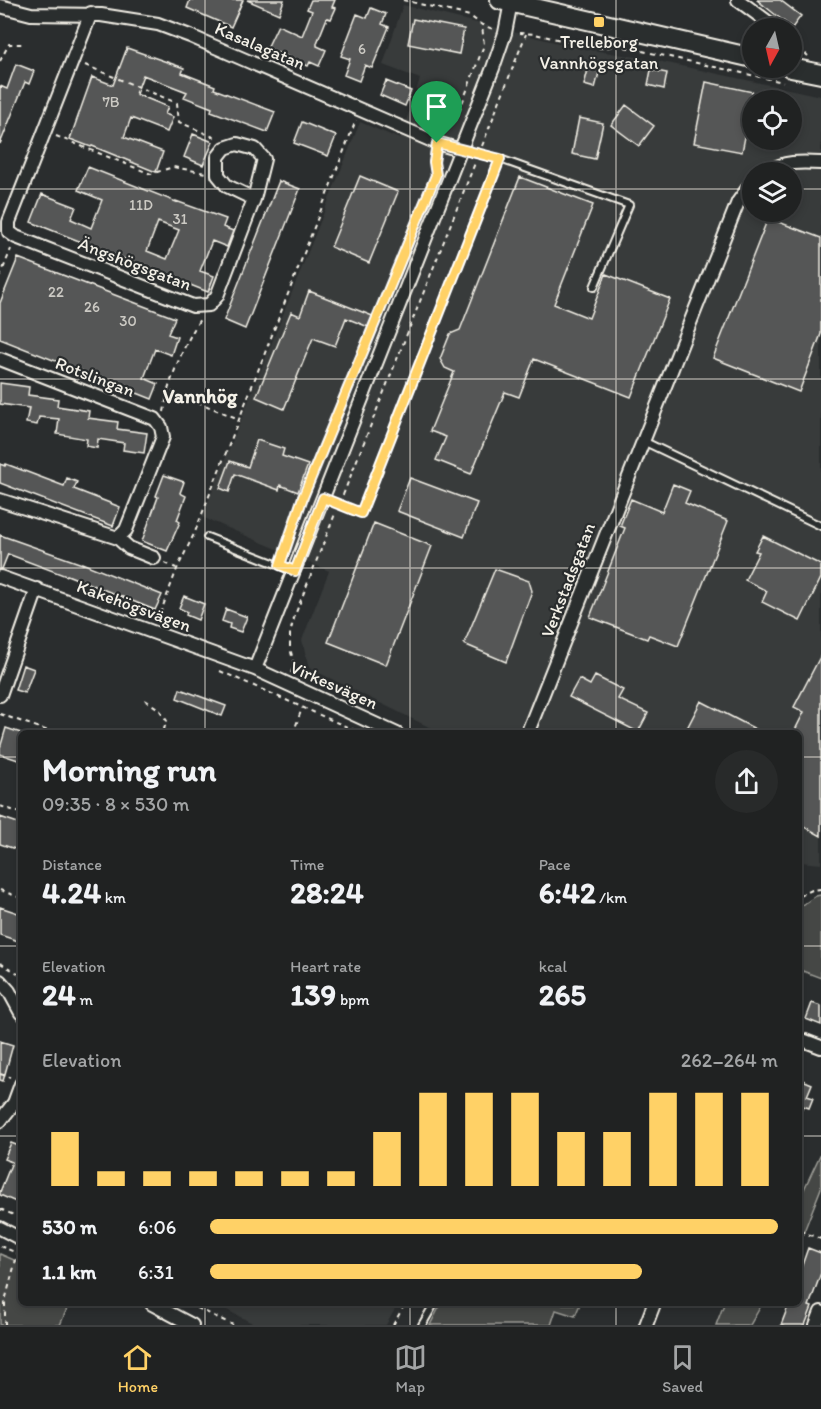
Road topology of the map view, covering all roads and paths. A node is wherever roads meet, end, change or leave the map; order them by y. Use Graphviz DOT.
graph roads {
  1 [pos="403,0"];
  2 [pos="738,0"];
  3 [pos="506,1"];
  4 [pos="0,6"];
  5 [pos="91,13"];
  6 [pos="762,18"];
  7 [pos="482,26"];
  8 [pos="505,33"];
  9 [pos="526,34"];
  10 [pos="22,44"];
  11 [pos="802,51"];
  12 [pos="742,55"];
  13 [pos="809,57"];
  14 [pos="0,61"];
  15 [pos="82,64"];
  16 [pos="742,67"];
  17 [pos="821,74"];
  18 [pos="802,75"];
  19 [pos="361,109"];
  20 [pos="45,132"];
  21 [pos="437,143"];
  22 [pos="232,145"];
  23 [pos="480,149"];
  24 [pos="460,150"];
  25 [pos="500,159"];
  26 [pos="476,160"];
  27 [pos="793,162"];
  28 [pos="821,163"];
  29 [pos="218,175"];
  30 [pos="742,196"];
  31 [pos="254,199"];
  32 [pos="594,287"];
  33 [pos="209,305"];
  34 [pos="0,359"];
  35 [pos="168,390"];
  36 [pos="239,419"];
  37 [pos="161,426"];
  38 [pos="642,440"];
  39 [pos="323,498"];
  40 [pos="0,500"];
  41 [pos="339,504"];
  42 [pos="821,526"];
  43 [pos="207,537"];
  44 [pos="118,538"];
  45 [pos="154,558"];
  46 [pos="280,565"];
  47 [pos="295,571"];
  48 [pos="0,577"];
  49 [pos="37,589"];
  50 [pos="153,632"];
  51 [pos="217,669"];
  52 [pos="255,669"];
  53 [pos="287,684"];
  54 [pos="0,695"];
  55 [pos="282,698"];
  56 [pos="146,700"];
  57 [pos="303,707"];
  58 [pos="0,714"];
  59 [pos="46,730"];
  60 [pos="164,730"];
  61 [pos="294,730"];
  62 [pos="354,730"];
  63 [pos="388,730"];
  64 [pos="529,730"];
  65 [pos="0,806"];
  66 [pos="18,812"];
  67 [pos="821,889"];
  68 [pos="0,890"];
  69 [pos="802,895"];
  70 [pos="18,897"];
  71 [pos="0,963"];
  72 [pos="18,973"];
  73 [pos="0,981"];
  74 [pos="18,1008"];
  75 [pos="802,1040"];
  76 [pos="821,1047"];
  77 [pos="18,1092"];
  78 [pos="0,1121"];
  79 [pos="0,1209"];
  80 [pos="18,1217"];
  81 [pos="0,1228"];
  82 [pos="802,1232"];
  83 [pos="18,1238"];
  84 [pos="821,1239"];
  85 [pos="0,1246"];
  86 [pos="18,1250"];
  87 [pos="17,1254"];
  88 [pos="156,1306"];
  89 [pos="193,1306"];
  90 [pos="404,1306"];
  91 [pos="433,1306"];
  92 [pos="653,1306"];
  93 [pos="821,1312"];
  94 [pos="5,1325"];
  95 [pos="192,1325"];
  96 [pos="232,1325"];
  97 [pos="393,1325"];
  98 [pos="422,1325"];
  99 [pos="646,1325"];
  100 [pos="816,1325"];
  1 -- 7 [label="path"];
  2 -- 6 [label="street"];
  3 -- 8 [label="street"];
  3 -- 12 [label="main road"];
  4 -- 5 [label="street, Kasalagatan"];
  5 -- 19 [label="street, Kasalagatan"];
  5 -- 20 [label="street"];
  7 -- 8 [label="path"];
  7 -- 21 [label="path"];
  8 -- 9 [label="path"];
  8 -- 24 [label="street"];
  9 -- 16 [label="path"];
  9 -- 23 [label="path"];
  10 -- 14 [label="path"];
  11 -- 13 [label="path"];
  15 -- 22 [label="path"];
  17 -- 18 [label="main road"];
  19 -- 21 [label="street, Kasalagatan"];
  19 -- 36 [label="path"];
  20 -- 29 [label="path"];
  20 -- 33 [label="street, Ängshögsgatan"];
  21 -- 24 [label="street, Kasalagatan"];
  21 -- 46 [label="path"];
  22 -- 29 [label="street"];
  22 -- 31 [label="street, Ängshögsgatan"];
  24 -- 25 [label="lane"];
  24 -- 39 [label="street"];
  25 -- 32 [label="lane"];
  25 -- 41 [label="lane"];
  26 -- 41 [label="path"];
  27 -- 28 [label="street"];
  29 -- 31 [label="street"];
  30 -- 38 [label="street, Verkstadsgatan"];
  31 -- 33 [label="street, Ängshögsgatan"];
  33 -- 35 [label="path"];
  34 -- 37 [label="street, Rotslingan"];
  35 -- 36 [label="path"];
  35 -- 37 [label="path"];
  36 -- 50 [label="path"];
  37 -- 44 [label="street"];
  38 -- 42 [label="lane"];
  38 -- 64 [label="street, Verkstadsgatan"];
  39 -- 41 [label="lane"];
  39 -- 47 [label="street"];
  40 -- 44 [label="street"];
  41 -- 53 [label="path"];
  43 -- 46 [label="lane"];
  44 -- 45 [label="street"];
  46 -- 47 [label="lane"];
  47 -- 52 [label="street"];
  48 -- 49 [label="street, Kakehögsvägen"];
  49 -- 50 [label="street, Kakehögsvägen"];
  49 -- 54 [label="street"];
  50 -- 52 [label="street, Kakehögsvägen"];
  51 -- 55 [label="path"];
  52 -- 53 [label="street, Virkesvägen"];
  53 -- 55 [label="path"];
  53 -- 63 [label="street, Virkesvägen"];
  55 -- 57 [label="path"];
  56 -- 60 [label="path"];
  57 -- 61 [label="path"];
  57 -- 62 [label="path"];
  58 -- 59 [label="path"];
  65 -- 66 [label="path"];
  67 -- 69 [label="path"];
  68 -- 70 [label="path"];
  71 -- 72 [label="path"];
  73 -- 74 [label="street"];
  75 -- 76 [label="street"];
  77 -- 78 [label="street"];
  79 -- 80 [label="path"];
  81 -- 83 [label="street"];
  82 -- 84 [label="path"];
  85 -- 87 [label="path"];
  86 -- 87 [label="path"];
  87 -- 94 [label="path"];
  88 -- 95 [label="street"];
  89 -- 96 [label="path"];
  90 -- 97 [label="path"];
  91 -- 98 [label="lane"];
  92 -- 99 [label="street"];
  93 -- 100 [label="street"];
}
